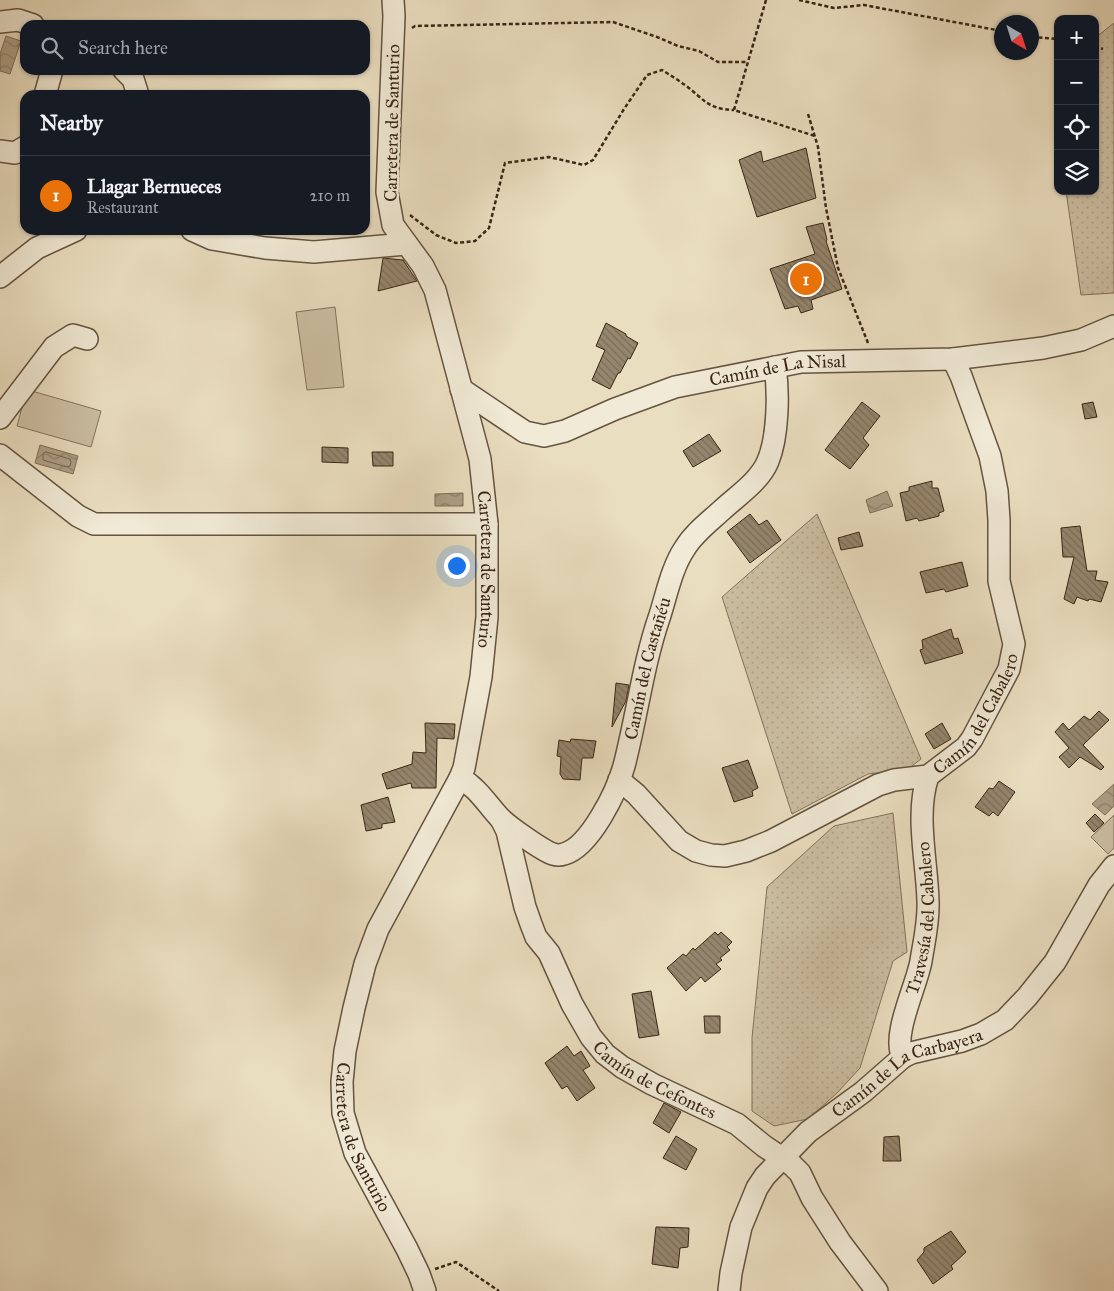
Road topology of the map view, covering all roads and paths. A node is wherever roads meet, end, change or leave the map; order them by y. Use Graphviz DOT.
graph roads {
  1 [pos="394,0"];
  2 [pos="766,0"];
  3 [pos="799,0"];
  4 [pos="20,21"];
  5 [pos="0,22"];
  6 [pos="994,30"];
  7 [pos="406,31"];
  8 [pos="1039,38"];
  9 [pos="1054,39"];
  10 [pos="1099,48"];
  11 [pos="1103,49"];
  12 [pos="748,62"];
  13 [pos="51,75"];
  14 [pos="128,75"];
  15 [pos="46,90"];
  16 [pos="136,90"];
  17 [pos="734,110"];
  18 [pos="808,114"];
  19 [pos="815,136"];
  20 [pos="20,150"];
  21 [pos="0,151"];
  22 [pos="409,213"];
  23 [pos="65,235"];
  24 [pos="202,235"];
  25 [pos="406,244"];
  26 [pos="0,277"];
  27 [pos="1114,326"];
  28 [pos="87,339"];
  29 [pos="953,358"];
  30 [pos="875,361"];
  31 [pos="775,368"];
  32 [pos="461,389"];
  33 [pos="0,418"];
  34 [pos="0,455"];
  35 [pos="487,524"];
  36 [pos="928,776"];
  37 [pos="460,778"];
  38 [pos="619,780"];
  39 [pos="501,818"];
  40 [pos="1114,866"];
  41 [pos="903,1057"];
  42 [pos="784,1158"];
  43 [pos="422,1283"];
  44 [pos="499,1291"];
  45 [pos="728,1291"];
  46 [pos="877,1291"];
  1 -- 25 [label="street, Carretera de Santurio"];
  2 -- 12 [label="path"];
  3 -- 6 [label="path"];
  4 -- 5 [label="street"];
  7 -- 12 [label="path"];
  8 -- 9 [label="path"];
  10 -- 11 [label="path"];
  12 -- 17 [label="path"];
  13 -- 15 [label="street"];
  14 -- 16 [label="street"];
  17 -- 19 [label="path"];
  17 -- 22 [label="path"];
  18 -- 19 [label="path"];
  19 -- 30 [label="path"];
  20 -- 21 [label="street"];
  23 -- 26 [label="street"];
  24 -- 25 [label="street"];
  25 -- 32 [label="street, Carretera de Santurio"];
  27 -- 29 [label="street, Camín de La Nisal"];
  28 -- 33 [label="street"];
  29 -- 30 [label="street, Camín de La Nisal"];
  29 -- 36 [label="street, Camín del Cabalero"];
  30 -- 31 [label="street, Camín de La Nisal"];
  31 -- 32 [label="street, Camín de La Nisal"];
  31 -- 38 [label="street, Camín del Castañéu"];
  32 -- 35 [label="street, Carretera de Santurio"];
  34 -- 35 [label="street"];
  35 -- 37 [label="street, Carretera de Santurio"];
  36 -- 38 [label="street, Camín del Cabalero"];
  36 -- 41 [label="street, Travesía del Cabalero"];
  37 -- 39 [label="street, Camín del Castañéu"];
  37 -- 43 [label="street, Carretera de Santurio"];
  38 -- 39 [label="street, Camín del Castañéu"];
  39 -- 42 [label="street, Camín de Cefontes"];
  40 -- 41 [label="street, Camín de La Carbayera"];
  41 -- 42 [label="street, Camín de La Carbayera"];
  42 -- 45 [label="street, Camín de La Carbayera"];
  42 -- 46 [label="street, Camín de Cefontes"];
  43 -- 44 [label="path"];
}
